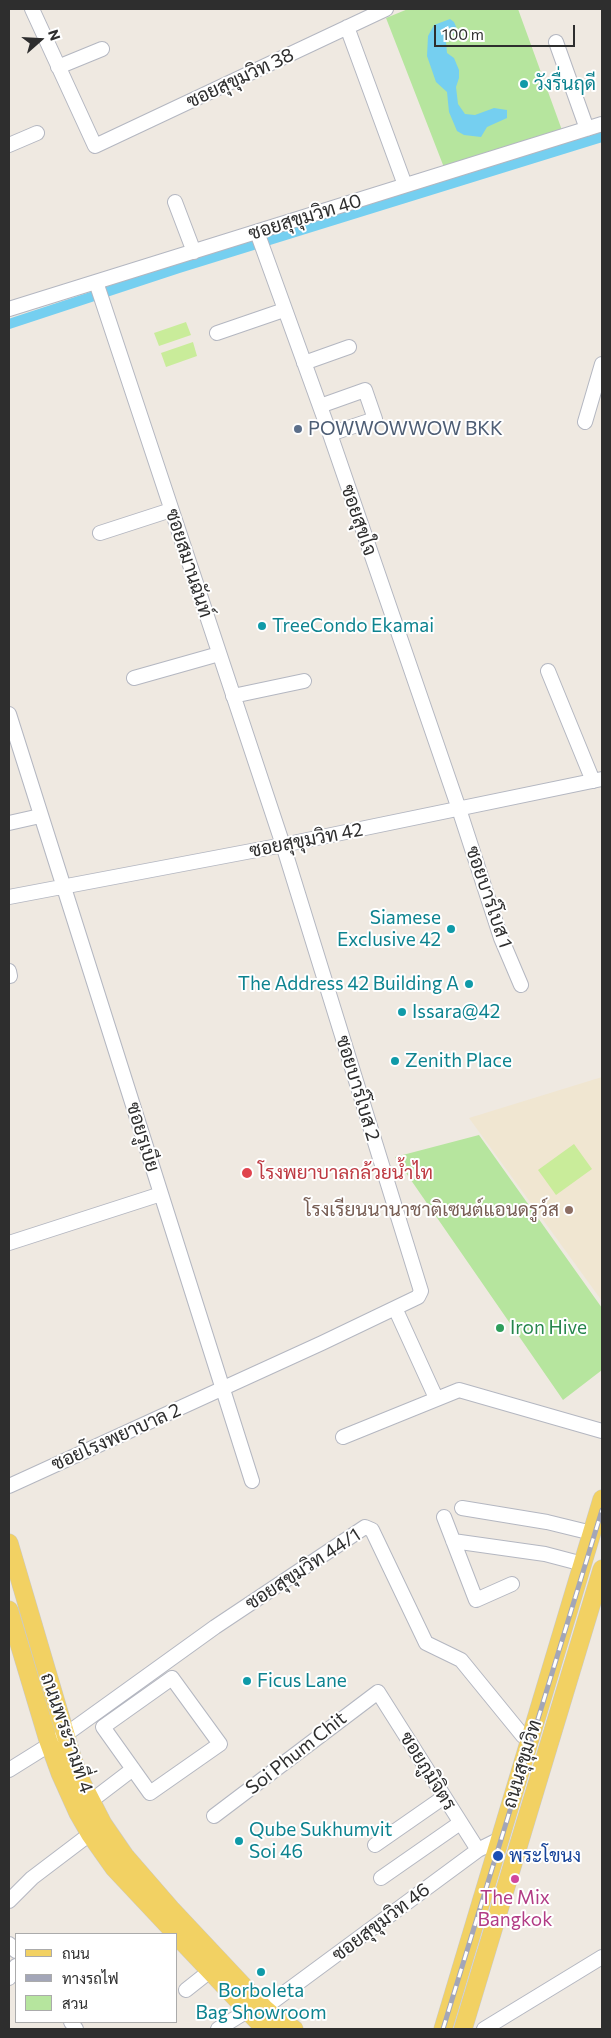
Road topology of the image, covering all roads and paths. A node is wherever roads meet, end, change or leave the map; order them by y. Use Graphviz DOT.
graph roads {
  1 [pos="32,9"];
  2 [pos="386,9"];
  3 [pos="347,27"];
  4 [pos="556,42"];
  5 [pos="102,49"];
  6 [pos="58,67"];
  7 [pos="602,124"];
  8 [pos="587,129"];
  9 [pos="38,133"];
  10 [pos="9,145"];
  11 [pos="405,185"];
  12 [pos="175,202"];
  13 [pos="259,239"];
  14 [pos="194,252"];
  15 [pos="98,290"];
  16 [pos="9,309"];
  17 [pos="284,310"];
  18 [pos="217,333"];
  19 [pos="349,347"];
  20 [pos="304,363"];
  21 [pos="602,364"];
  22 [pos="320,406"];
  23 [pos="585,422"];
  24 [pos="330,434"];
  25 [pos="171,510"];
  26 [pos="100,533"];
  27 [pos="219,654"];
  28 [pos="548,671"];
  29 [pos="134,678"];
  30 [pos="304,681"];
  31 [pos="233,696"];
  32 [pos="9,714"];
  33 [pos="598,780"];
  34 [pos="459,809"];
  35 [pos="40,816"];
  36 [pos="9,823"];
  37 [pos="283,845"];
  38 [pos="63,887"];
  39 [pos="9,894"];
  40 [pos="521,985"];
  41 [pos="161,1194"];
  42 [pos="9,1243"];
  43 [pos="396,1308"];
  44 [pos="224,1388"];
  45 [pos="436,1398"];
  46 [pos="602,1431"];
  47 [pos="343,1437"];
  48 [pos="252,1481"];
  49 [pos="9,1486"];
  50 [pos="602,1499"];
  51 [pos="462,1508"];
  52 [pos="444,1517"];
  53 [pos="592,1533"];
  54 [pos="453,1541"];
  55 [pos="9,1543"];
  56 [pos="583,1564"];
  57 [pos="601,1575"];
  58 [pos="512,1584"];
  59 [pos="9,1610"];
  60 [pos="378,1692"];
  61 [pos="65,1735"];
  62 [pos="529,1738"];
  63 [pos="50,1745"];
  64 [pos="133,1769"];
  65 [pos="9,1770"];
  66 [pos="444,1797"];
  67 [pos="91,1801"];
  68 [pos="214,1816"];
  69 [pos="460,1823"];
  70 [pos="90,1834"];
  71 [pos="500,1839"];
  72 [pos="375,1845"];
  73 [pos="478,1850"];
  74 [pos="381,1878"];
  75 [pos="9,1901"];
  76 [pos="175,1933"];
  77 [pos="178,1936"];
  78 [pos="602,1957"];
  79 [pos="210,1971"];
  80 [pos="186,1990"];
  81 [pos="255,2010"];
  82 [pos="218,2029"];
  83 [pos="265,2029"];
  84 [pos="294,2029"];
  85 [pos="442,2029"];
  86 [pos="463,2029"];
  87 [pos="484,2029"];
  1 -- 6 [label="street"];
  2 -- 3 [label="street, ซอยสุขุมวิท 38"];
  3 -- 6 [label="street, ซอยสุขุมวิท 38"];
  3 -- 11 [label="street"];
  4 -- 8 [label="street"];
  5 -- 6 [label="street"];
  7 -- 8 [label="street, ซอยสุขุมวิท 40"];
  8 -- 11 [label="street, ซอยสุขุมวิท 40"];
  9 -- 10 [label="street"];
  11 -- 13 [label="street, ซอยสุขุมวิท 40"];
  12 -- 14 [label="street"];
  13 -- 14 [label="street, ซอยสุขุมวิท 40"];
  13 -- 17 [label="street, ซอยสุขใจ"];
  14 -- 15 [label="street, ซอยสุขุมวิท 40"];
  15 -- 16 [label="street, ซอยสุขุมวิท 40"];
  15 -- 25 [label="street, ซอยสมานฉันท์"];
  17 -- 18 [label="street"];
  17 -- 20 [label="street, ซอยสุขใจ"];
  19 -- 20 [label="street"];
  20 -- 22 [label="street, ซอยสุขใจ"];
  21 -- 23 [label="street"];
  22 -- 24 [label="street, ซอยสุขใจ"];
  22 -- 24 [label="street"];
  24 -- 34 [label="street, ซอยสุขใจ"];
  25 -- 26 [label="street"];
  25 -- 27 [label="street, ซอยสมานฉันท์"];
  27 -- 29 [label="street"];
  27 -- 31 [label="street, ซอยสมานฉันท์"];
  28 -- 33 [label="street"];
  30 -- 31 [label="street"];
  31 -- 37 [label="street, ซอยสมานฉันท์"];
  32 -- 35 [label="street, ซอยรูเบีย"];
  33 -- 34 [label="street, ซอยสุขุมวิท 42"];
  34 -- 37 [label="street, ซอยสุขุมวิท 42"];
  34 -- 40 [label="street, ซอยบาร์โบส 1"];
  35 -- 36 [label="street"];
  35 -- 38 [label="street, ซอยรูเบีย"];
  37 -- 38 [label="street, ซอยสุขุมวิท 42"];
  37 -- 43 [label="street, ซอยบาร์โบส 2"];
  38 -- 39 [label="street, ซอยสุขุมวิท 42"];
  38 -- 41 [label="street, ซอยรูเบีย"];
  41 -- 42 [label="street"];
  41 -- 44 [label="street, ซอยรูเบีย"];
  43 -- 44 [label="street, ซอยบาร์โบส 2"];
  43 -- 45 [label="street"];
  44 -- 48 [label="street, ซอยรูเบีย"];
  44 -- 49 [label="street, ซอยโรงพยาบาล 2"];
  45 -- 46 [label="street"];
  45 -- 47 [label="street"];
  50 -- 53 [label="main road, ถนนสุขุมวิท"];
  51 -- 53 [label="street"];
  52 -- 54 [label="street"];
  53 -- 56 [label="main road, ถนนสุขุมวิท"];
  54 -- 56 [label="street"];
  54 -- 58 [label="street"];
  55 -- 61 [label="main road, ถนนพระรามที่ 4"];
  56 -- 57 [label="main road"];
  56 -- 62 [label="main road, ถนนสุขุมวิท"];
  57 -- 86 [label="main road, ถนนสุขุมวิท"];
  59 -- 63 [label="main road, ถนนพระรามที่ 4"];
  60 -- 66 [label="street, ซอยภูมิจิตร"];
  60 -- 68 [label="street, Soi Phum Chit"];
  61 -- 62 [label="street, ซอยสุขุมวิท 44/1"];
  61 -- 63 [label="street"];
  61 -- 67 [label="main road, ถนนพระรามที่ 4"];
  62 -- 71 [label="main road, ถนนสุขุมวิท"];
  63 -- 65 [label="street"];
  63 -- 70 [label="main road, ถนนพระรามที่ 4"];
  64 -- 64 [label="street"];
  64 -- 67 [label="street"];
  66 -- 69 [label="street, ซอยภูมิจิตร"];
  66 -- 72 [label="street"];
  67 -- 81 [label="main road, ถนนพระรามที่ 4"];
  69 -- 73 [label="street, ซอยภูมิจิตร"];
  69 -- 74 [label="street"];
  70 -- 75 [label="street"];
  70 -- 76 [label="main road, ถนนพระรามที่ 4"];
  71 -- 73 [label="street, ซอยสุขุมวิท 46"];
  71 -- 85 [label="main road, ถนนสุขุมวิท"];
  73 -- 81 [label="street, ซอยสุขุมวิท 46"];
  77 -- 79 [label="main road, ถนนพระรามที่ 4"];
  78 -- 87 [label="street"];
  79 -- 80 [label="street"];
  79 -- 81 [label="main road, ถนนพระรามที่ 4"];
  81 -- 82 [label="street"];
  81 -- 83 [label="main road, ถนนพระรามที่ 4"];
  81 -- 84 [label="main road, ถนนพระรามที่ 4"];
}
